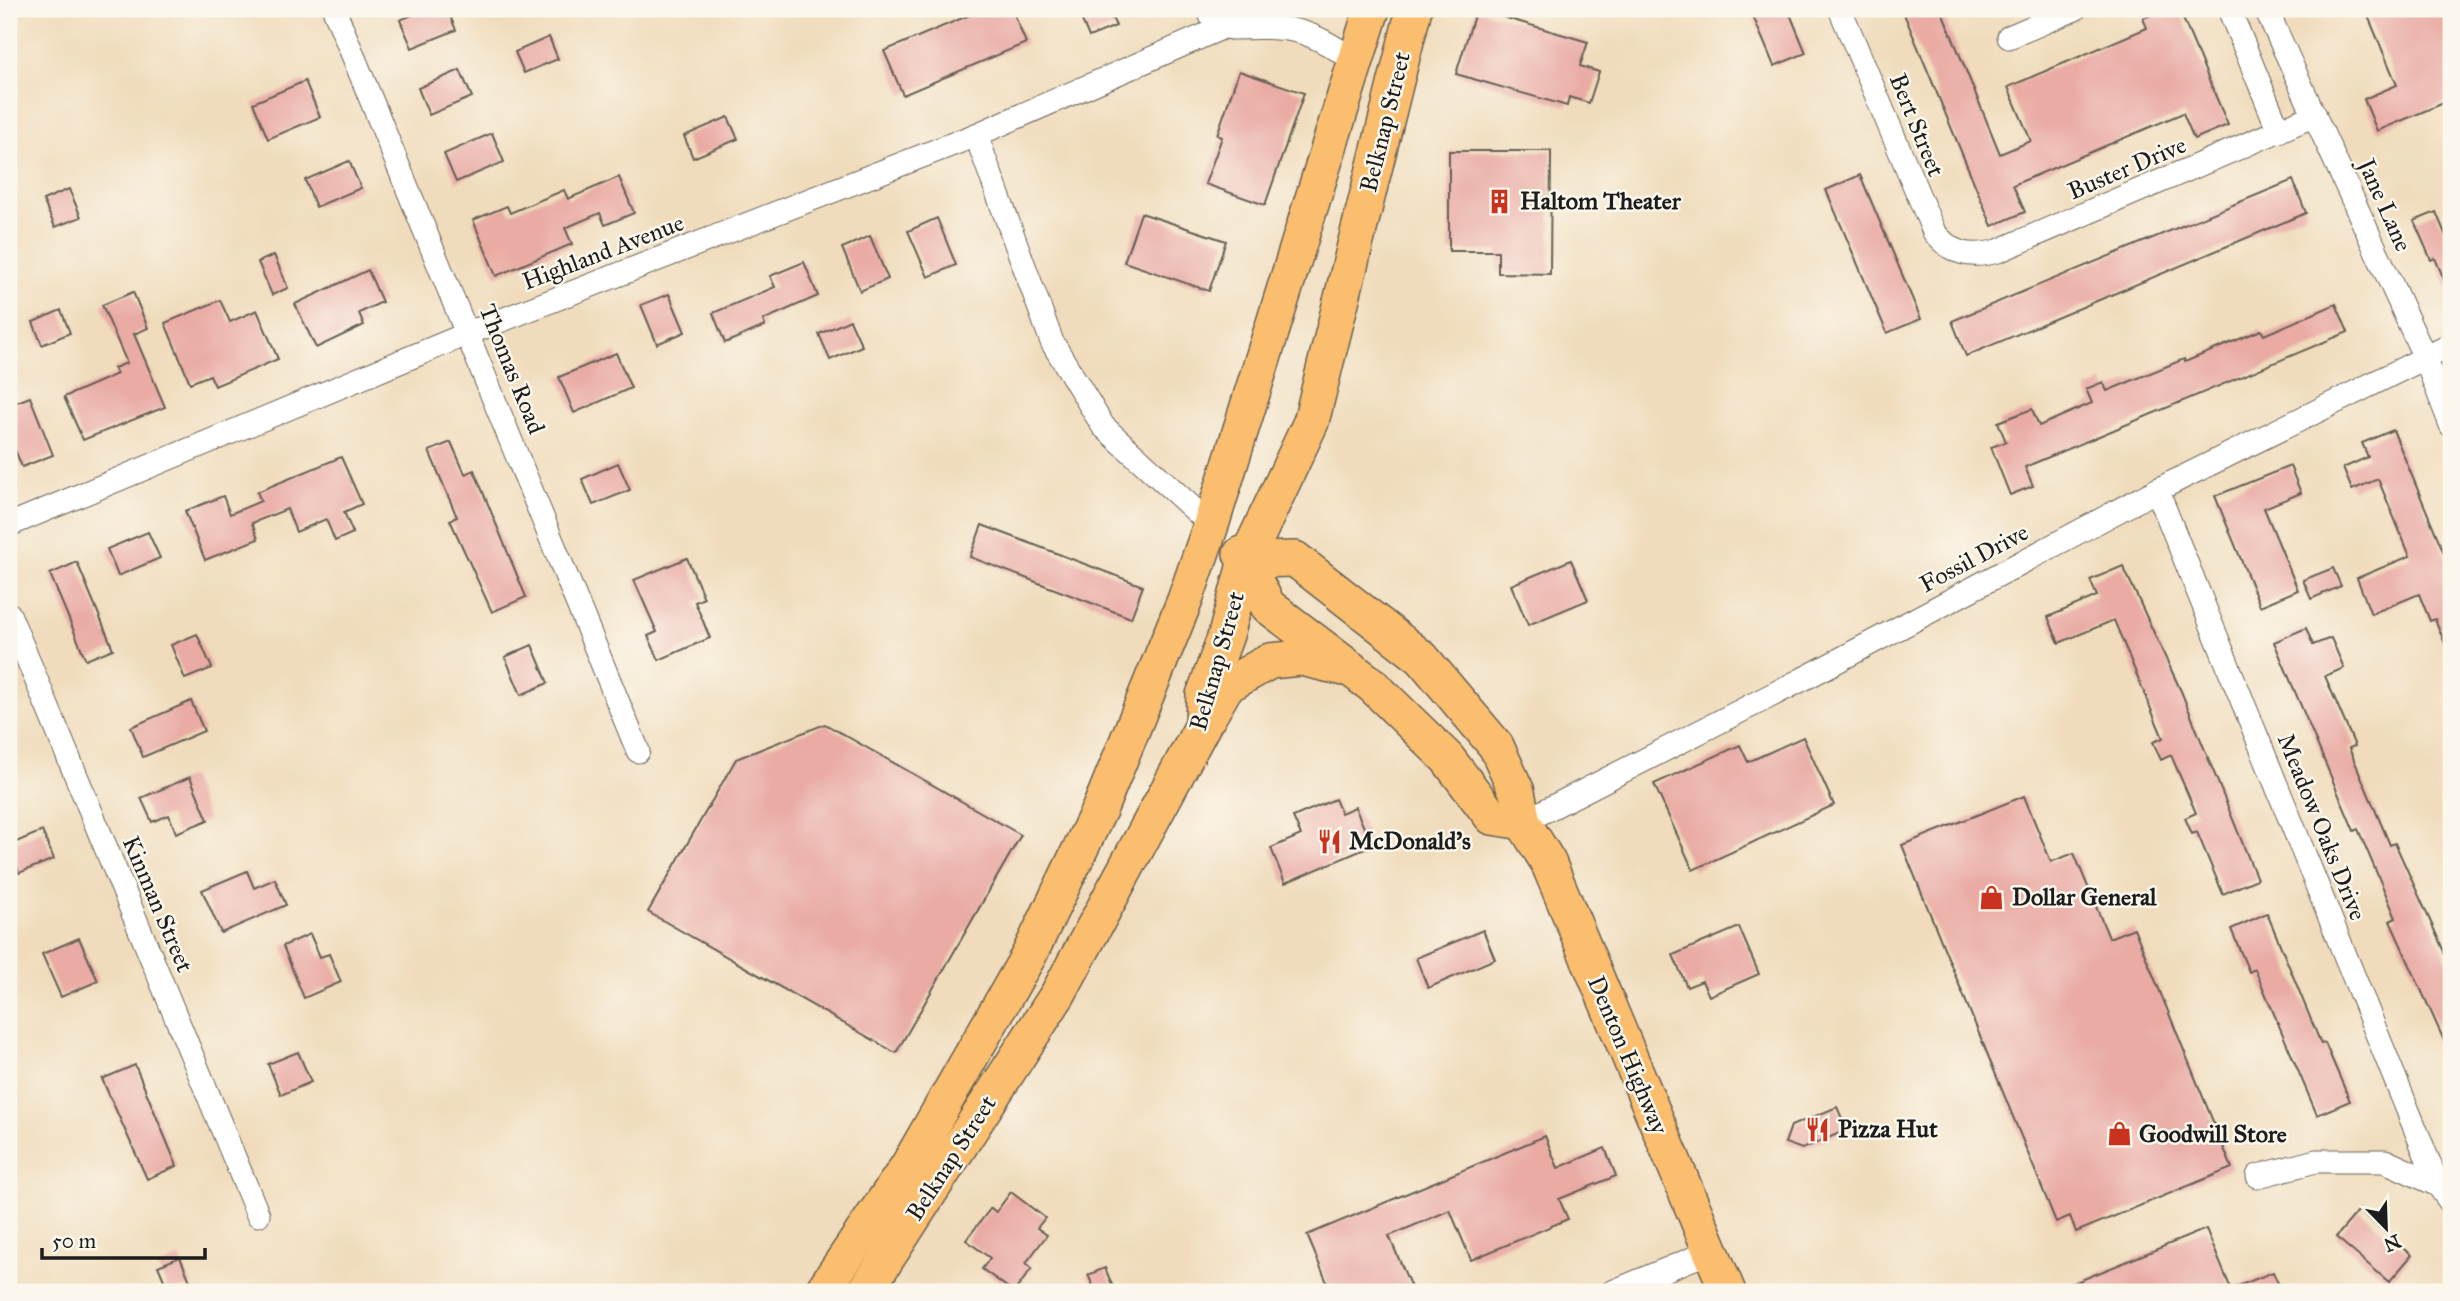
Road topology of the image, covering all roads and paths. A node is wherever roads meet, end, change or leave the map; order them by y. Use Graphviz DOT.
graph roads {
  1 [pos="334,9"];
  2 [pos="1265,9"];
  3 [pos="1372,9"];
  4 [pos="1414,9"];
  5 [pos="1840,9"];
  6 [pos="2075,9"];
  7 [pos="2229,9"];
  8 [pos="2266,9"];
  9 [pos="1212,19"];
  10 [pos="2009,37"];
  11 [pos="1356,62"];
  12 [pos="2296,123"];
  13 [pos="976,135"];
  14 [pos="1956,252"];
  15 [pos="469,333"];
  16 [pos="2451,345"];
  17 [pos="2425,358"];
  18 [pos="2451,425"];
  19 [pos="2157,490"];
  20 [pos="9,525"];
  21 [pos="1212,525"];
  22 [pos="1247,559"];
  23 [pos="9,614"];
  24 [pos="1352,670"];
  25 [pos="1203,725"];
  26 [pos="638,751"];
  27 [pos="1523,822"];
  28 [pos="2258,1175"];
  29 [pos="2444,1194"];
  30 [pos="258,1215"];
  31 [pos="1711,1251"];
  32 [pos="878,1278"];
  33 [pos="822,1292"];
  34 [pos="865,1292"];
  35 [pos="1612,1292"];
  36 [pos="1728,1292"];
  1 -- 15 [label="street, Thomas Road"];
  2 -- 9 [label="street, Highland Avenue"];
  3 -- 11 [label="main road, Belknap Street"];
  4 -- 22 [label="main road, Belknap Street"];
  5 -- 14 [label="street, Bert Street"];
  6 -- 10 [label="street"];
  7 -- 12 [label="street"];
  8 -- 12 [label="street, Jane Lane"];
  9 -- 11 [label="street"];
  9 -- 13 [label="street, Highland Avenue"];
  11 -- 21 [label="main road, Belknap Street"];
  12 -- 14 [label="street, Buster Drive"];
  12 -- 17 [label="street, Jane Lane"];
  13 -- 15 [label="street, Highland Avenue"];
  13 -- 21 [label="street"];
  15 -- 20 [label="street, Highland Avenue"];
  15 -- 26 [label="street, Thomas Road"];
  16 -- 17 [label="street, Fossil Drive"];
  17 -- 18 [label="street, Jane Lane"];
  17 -- 19 [label="street, Fossil Drive"];
  19 -- 27 [label="street, Fossil Drive"];
  19 -- 29 [label="street, Meadow Oaks Drive"];
  21 -- 22 [label="main road"];
  21 -- 33 [label="main road, Belknap Street"];
  22 -- 24 [label="main road"];
  22 -- 25 [label="main road, Belknap Street"];
  22 -- 27 [label="main road, Denton Highway"];
  23 -- 30 [label="street, Kinman Street"];
  24 -- 25 [label="main road"];
  24 -- 27 [label="main road"];
  25 -- 32 [label="main road, Belknap Street"];
  27 -- 31 [label="main road, Denton Highway"];
  28 -- 29 [label="street, Meadow Oaks Drive"];
  31 -- 35 [label="street"];
  31 -- 36 [label="main road, Denton Highway"];
  32 -- 34 [label="main road, Belknap Street"];
}
